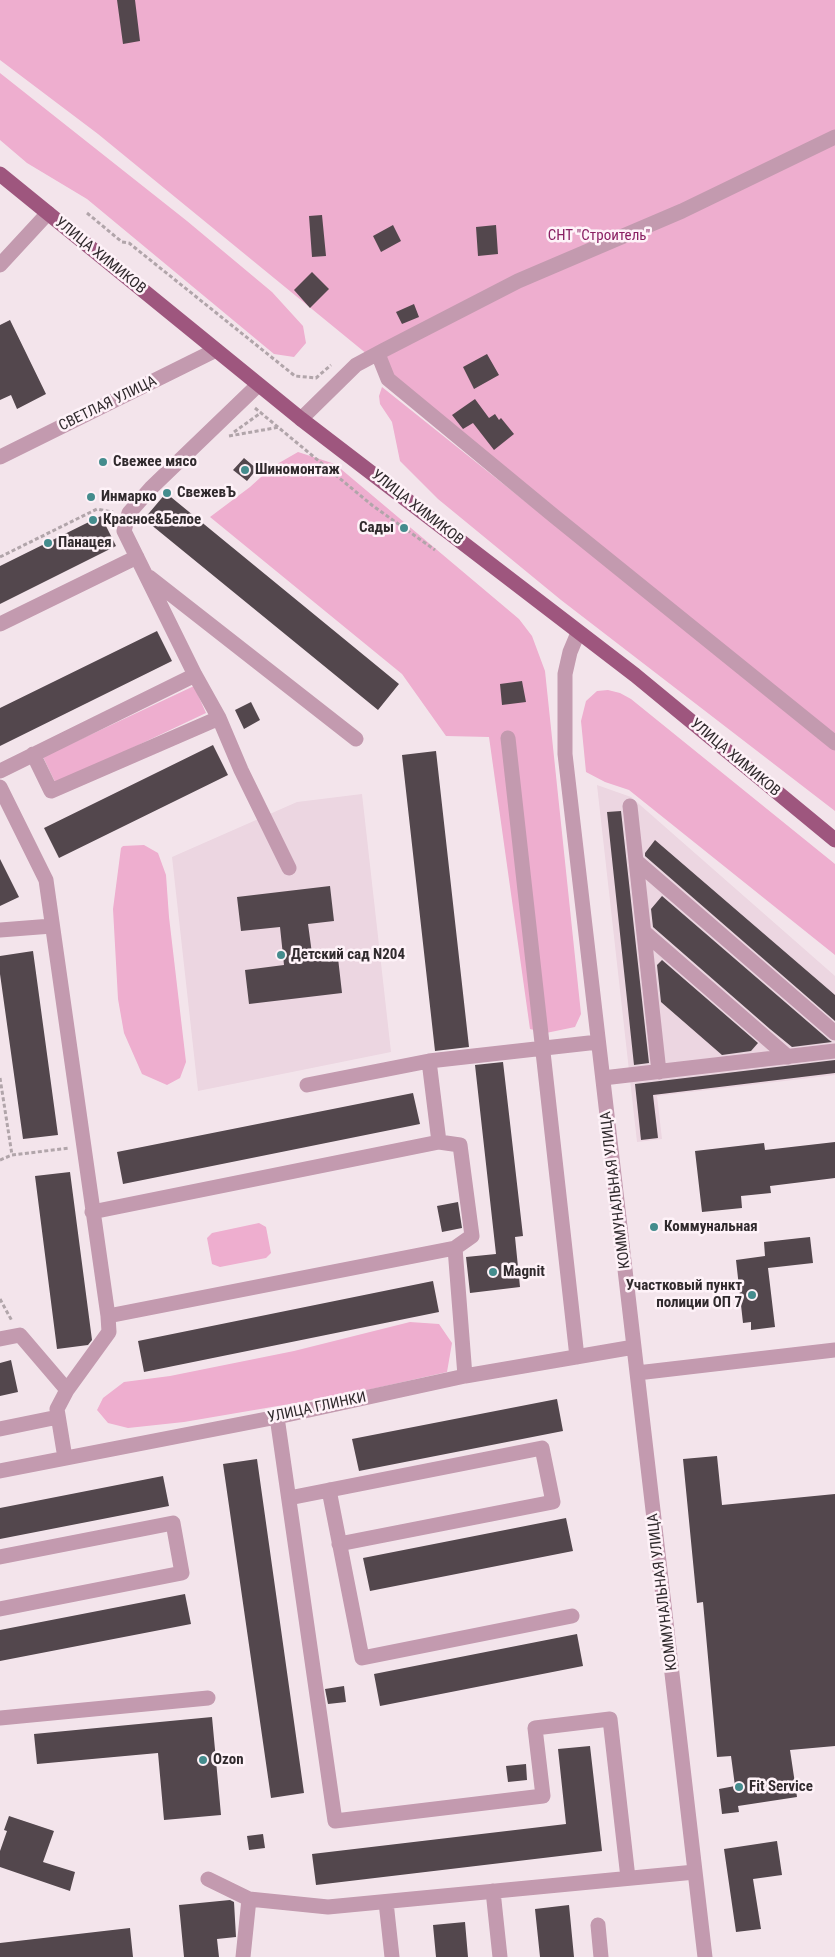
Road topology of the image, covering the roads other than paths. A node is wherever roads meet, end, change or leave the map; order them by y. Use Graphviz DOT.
graph roads {
  1 [pos="835,137"];
  2 [pos="0,174"];
  3 [pos="48,213"];
  4 [pos="0,265"];
  5 [pos="216,350"];
  6 [pos="378,354"];
  7 [pos="258,385"];
  8 [pos="301,419"];
  9 [pos="0,457"];
  10 [pos="137,557"];
  11 [pos="145,575"];
  12 [pos="0,624"];
  13 [pos="578,633"];
  14 [pos="195,675"];
  15 [pos="218,718"];
  16 [pos="508,738"];
  17 [pos="356,739"];
  18 [pos="835,743"];
  19 [pos="33,754"];
  20 [pos="0,770"];
  21 [pos="0,787"];
  22 [pos="630,806"];
  23 [pos="835,840"];
  24 [pos="636,861"];
  25 [pos="290,868"];
  26 [pos="52,926"];
  27 [pos="0,930"];
  28 [pos="644,932"];
  29 [pos="835,1033"];
  30 [pos="598,1042"];
  31 [pos="542,1048"];
  32 [pos="835,1051"];
  33 [pos="788,1056"];
  34 [pos="429,1061"];
  35 [pos="659,1072"];
  36 [pos="603,1078"];
  37 [pos="307,1086"];
  38 [pos="438,1142"];
  39 [pos="92,1212"];
  40 [pos="455,1248"];
  41 [pos="108,1316"];
  42 [pos="0,1339"];
  43 [pos="634,1347"];
  44 [pos="835,1350"];
  45 [pos="577,1357"];
  46 [pos="637,1373"];
  47 [pos="465,1376"];
  48 [pos="66,1390"];
  49 [pos="58,1417"];
  50 [pos="278,1417"];
  51 [pos="0,1429"];
  52 [pos="65,1458"];
  53 [pos="0,1471"];
  54 [pos="329,1490"];
  55 [pos="289,1498"];
  56 [pos="339,1544"];
  57 [pos="0,1557"];
  58 [pos="0,1609"];
  59 [pos="572,1616"];
  60 [pos="208,1698"];
  61 [pos="0,1718"];
  62 [pos="695,1872"];
  63 [pos="628,1878"];
  64 [pos="208,1879"];
  65 [pos="493,1891"];
  66 [pos="249,1899"];
  67 [pos="386,1902"];
  68 [pos="598,1925"];
  69 [pos="243,1957"];
  70 [pos="392,1957"];
  71 [pos="500,1957"];
  72 [pos="601,1957"];
  73 [pos="705,1957"];
  1 -- 6 [label="street"];
  2 -- 3 [label="main road, УЛИЦА ХИМИКОВ"];
  3 -- 4 [label="street"];
  3 -- 5 [label="main road, УЛИЦА ХИМИКОВ"];
  5 -- 7 [label="main road, УЛИЦА ХИМИКОВ"];
  5 -- 9 [label="street, СВЕТЛАЯ УЛИЦА"];
  6 -- 8 [label="street"];
  6 -- 18 [label="street"];
  7 -- 8 [label="main road, УЛИЦА ХИМИКОВ"];
  7 -- 10 [label="street"];
  8 -- 13 [label="main road, УЛИЦА ХИМИКОВ"];
  10 -- 11 [label="street"];
  10 -- 12 [label="street"];
  11 -- 14 [label="street"];
  11 -- 17 [label="street"];
  13 -- 23 [label="main road, УЛИЦА ХИМИКОВ"];
  13 -- 30 [label="street, КОММУНАЛЬНАЯ УЛИЦА"];
  14 -- 15 [label="street"];
  14 -- 19 [label="street"];
  15 -- 19 [label="street"];
  15 -- 25 [label="street"];
  16 -- 31 [label="street"];
  19 -- 20 [label="street"];
  21 -- 26 [label="street"];
  22 -- 24 [label="street"];
  24 -- 28 [label="street"];
  24 -- 29 [label="street"];
  26 -- 27 [label="street"];
  26 -- 39 [label="street"];
  28 -- 33 [label="street"];
  28 -- 35 [label="street"];
  30 -- 31 [label="street"];
  30 -- 36 [label="street, КОММУНАЛЬНАЯ УЛИЦА"];
  31 -- 34 [label="street"];
  31 -- 45 [label="street"];
  32 -- 33 [label="street"];
  33 -- 35 [label="street"];
  34 -- 37 [label="street"];
  34 -- 38 [label="street"];
  35 -- 36 [label="street"];
  36 -- 43 [label="street, КОММУНАЛЬНАЯ УЛИЦА"];
  38 -- 39 [label="street"];
  38 -- 40 [label="street"];
  39 -- 41 [label="street"];
  40 -- 41 [label="street"];
  40 -- 47 [label="street"];
  41 -- 48 [label="street"];
  42 -- 48 [label="street"];
  43 -- 45 [label="street, УЛИЦА ГЛИНКИ"];
  43 -- 46 [label="street, КОММУНАЛЬНАЯ УЛИЦА"];
  44 -- 46 [label="street"];
  45 -- 47 [label="street, УЛИЦА ГЛИНКИ"];
  46 -- 62 [label="street, КОММУНАЛЬНАЯ УЛИЦА"];
  47 -- 50 [label="street, УЛИЦА ГЛИНКИ"];
  48 -- 49 [label="street"];
  49 -- 51 [label="street"];
  49 -- 52 [label="street"];
  50 -- 52 [label="street, УЛИЦА ГЛИНКИ"];
  50 -- 55 [label="street"];
  52 -- 53 [label="street, УЛИЦА ГЛИНКИ"];
  54 -- 55 [label="street"];
  54 -- 56 [label="street"];
  54 -- 56 [label="street"];
  55 -- 63 [label="street"];
  56 -- 59 [label="street"];
  57 -- 58 [label="street"];
  60 -- 61 [label="street"];
  62 -- 63 [label="street"];
  62 -- 73 [label="street, КОММУНАЛЬНАЯ УЛИЦА"];
  63 -- 65 [label="street"];
  64 -- 66 [label="street"];
  65 -- 67 [label="street"];
  65 -- 71 [label="street"];
  66 -- 67 [label="street"];
  66 -- 69 [label="street"];
  67 -- 70 [label="street"];
  68 -- 72 [label="street"];
}
